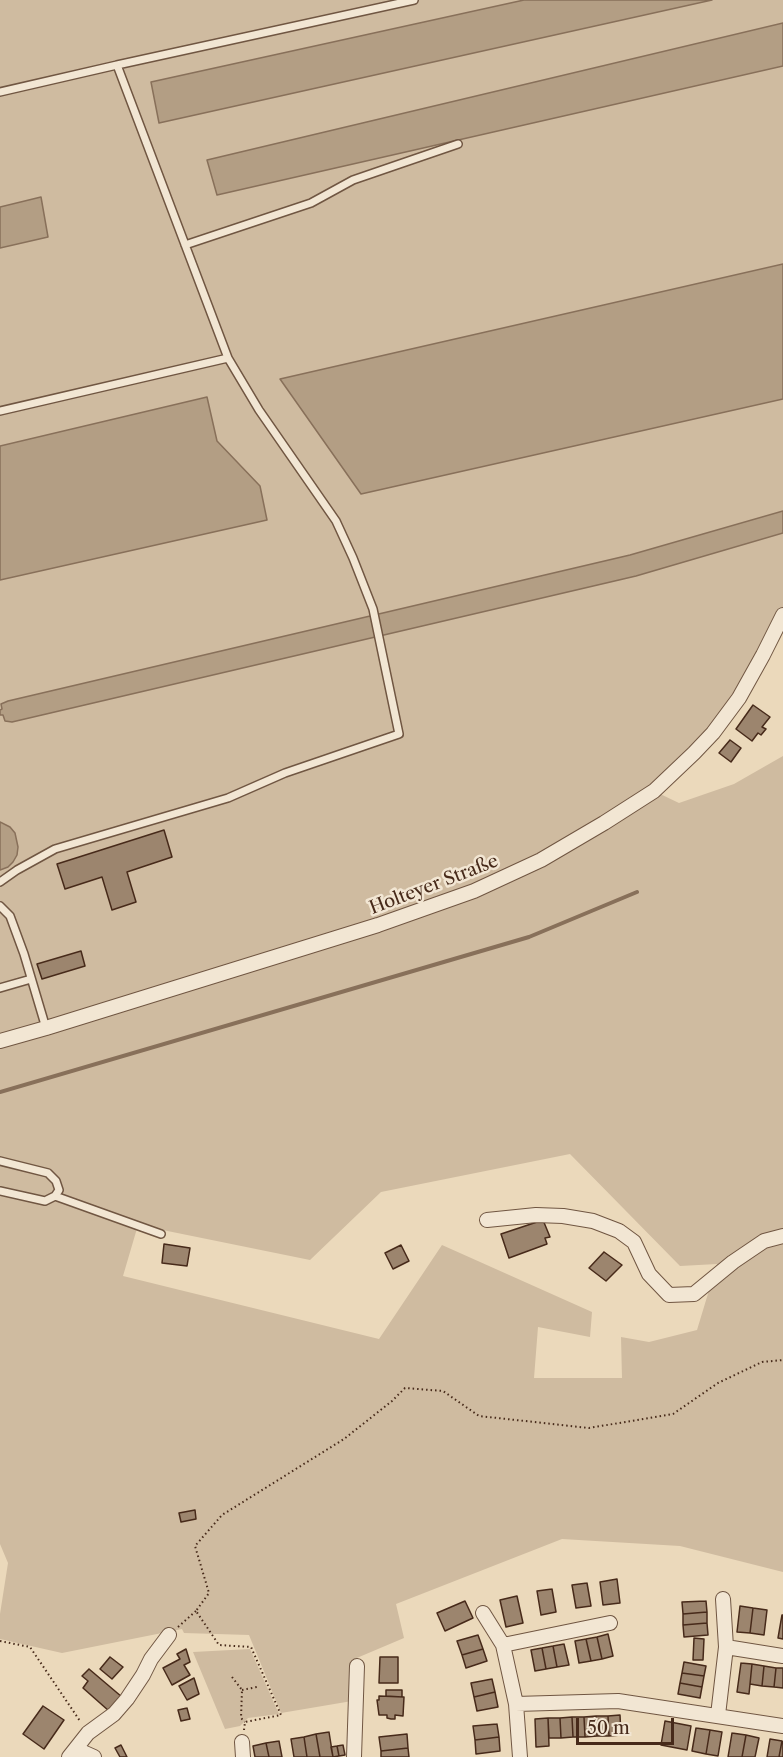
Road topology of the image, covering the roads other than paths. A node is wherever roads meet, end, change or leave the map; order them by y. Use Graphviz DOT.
graph roads {
  1 [pos="414,0"];
  2 [pos="117,65"];
  3 [pos="0,92"];
  4 [pos="458,144"];
  5 [pos="185,245"];
  6 [pos="228,358"];
  7 [pos="0,411"];
  8 [pos="783,615"];
  9 [pos="0,882"];
  10 [pos="0,906"];
  11 [pos="31,979"];
  12 [pos="0,988"];
  13 [pos="46,1028"];
  14 [pos="0,1041"];
  15 [pos="0,1161"];
  16 [pos="2,1191"];
  17 [pos="55,1196"];
  18 [pos="487,1220"];
  19 [pos="161,1234"];
  20 [pos="783,1236"];
  21 [pos="723,1599"];
  22 [pos="483,1613"];
  23 [pos="610,1623"];
  24 [pos="169,1635"];
  25 [pos="503,1645"];
  26 [pos="726,1647"];
  27 [pos="783,1656"];
  28 [pos="357,1666"];
  29 [pos="516,1704"];
  30 [pos="717,1715"];
  31 [pos="783,1726"];
  32 [pos="242,1742"];
  33 [pos="73,1753"];
  34 [pos="94,1757"];
  35 [pos="243,1757"];
  36 [pos="354,1757"];
  37 [pos="520,1757"];
  1 -- 2 [label="lane"];
  2 -- 3 [label="lane"];
  2 -- 5 [label="lane"];
  4 -- 5 [label="lane"];
  5 -- 6 [label="lane"];
  6 -- 7 [label="lane"];
  6 -- 9 [label="lane"];
  8 -- 13 [label="street, Holteyer Straße"];
  10 -- 11 [label="lane"];
  11 -- 12 [label="lane"];
  11 -- 13 [label="lane"];
  13 -- 14 [label="street, Holteyer Straße"];
  15 -- 17 [label="lane"];
  16 -- 17 [label="lane"];
  17 -- 19 [label="lane"];
  18 -- 20 [label="street"];
  21 -- 26 [label="street"];
  22 -- 25 [label="street"];
  23 -- 25 [label="street"];
  24 -- 33 [label="street"];
  25 -- 29 [label="street"];
  26 -- 27 [label="street"];
  26 -- 30 [label="street"];
  28 -- 36 [label="street"];
  29 -- 30 [label="street"];
  29 -- 37 [label="street"];
  30 -- 31 [label="street"];
  32 -- 35 [label="street"];
  33 -- 34 [label="street"];
}
